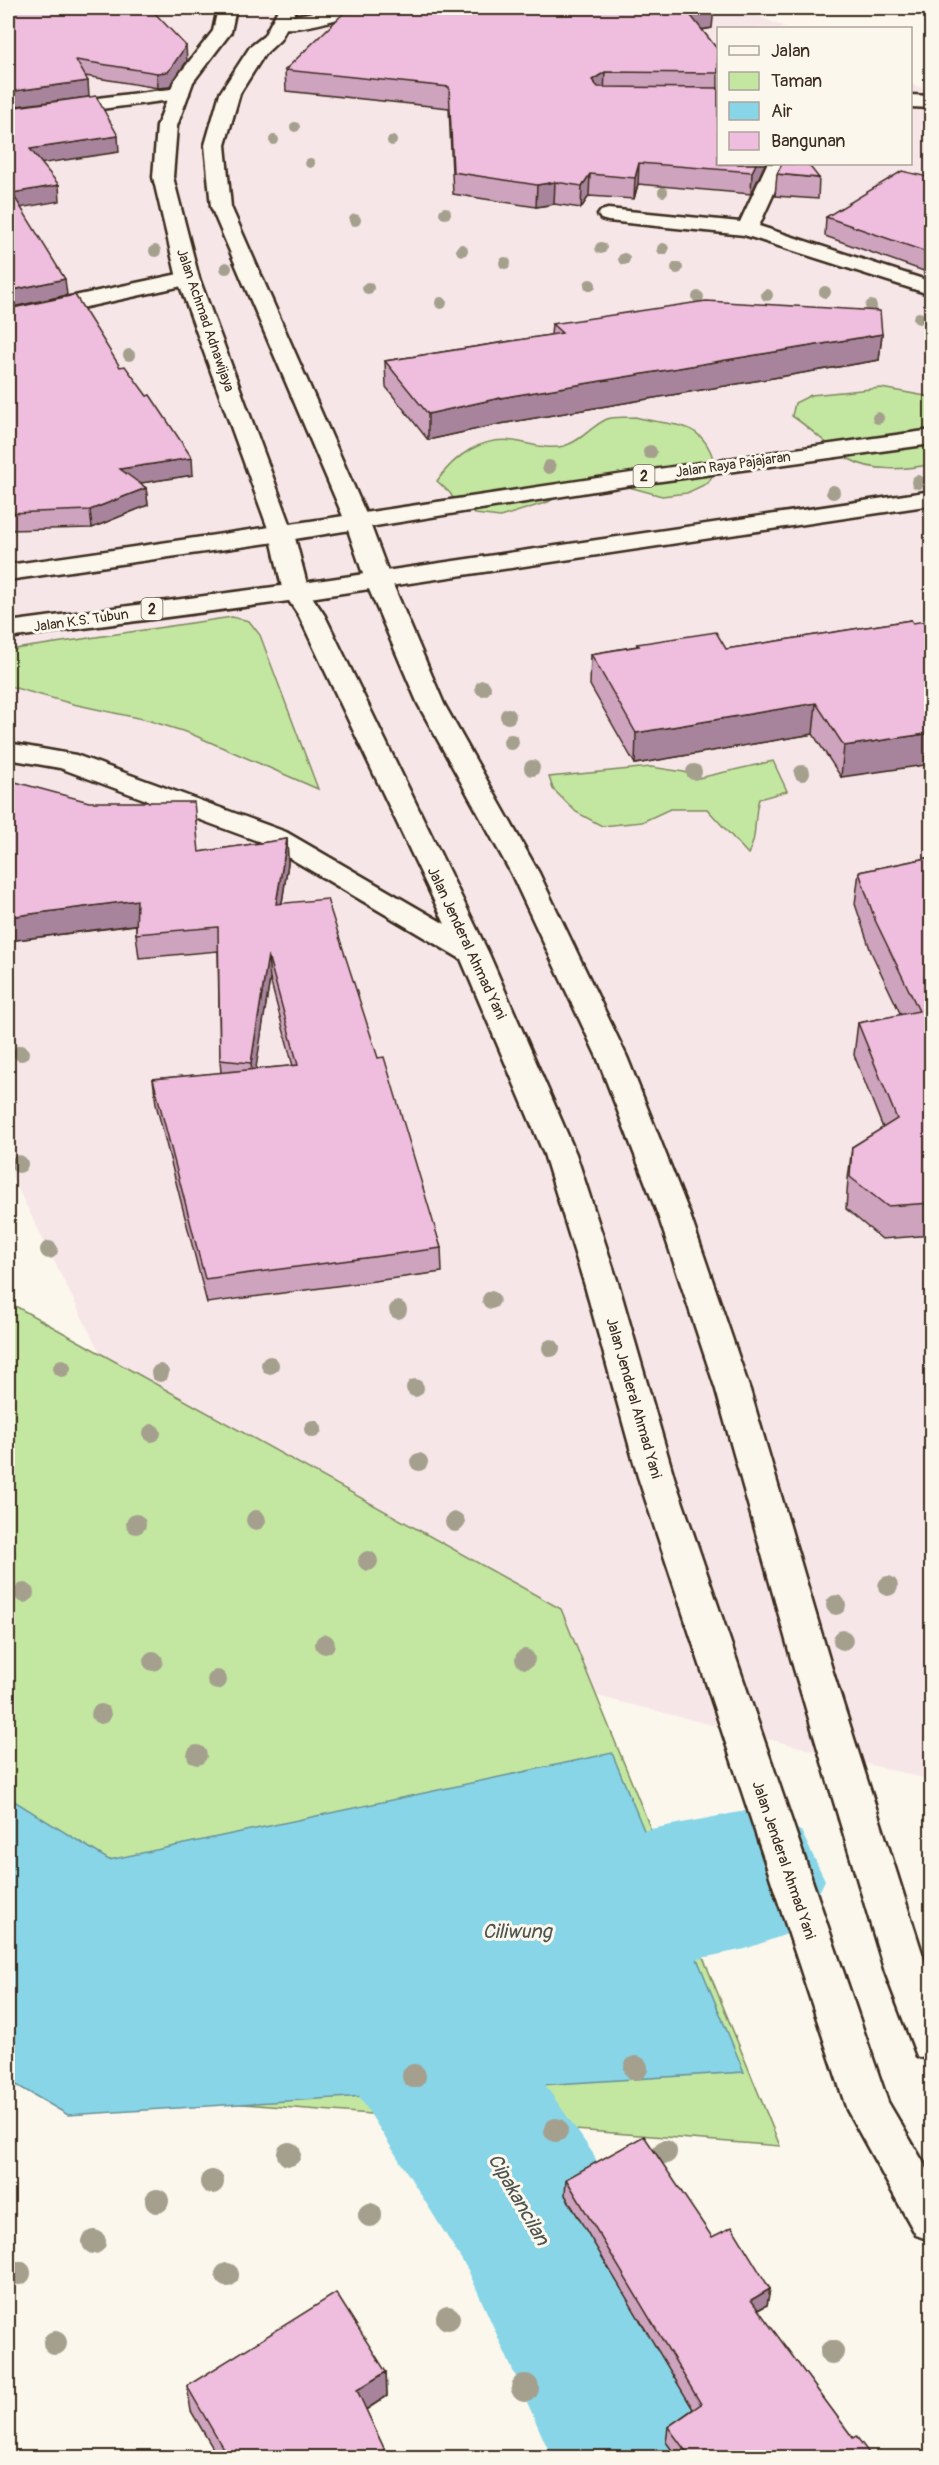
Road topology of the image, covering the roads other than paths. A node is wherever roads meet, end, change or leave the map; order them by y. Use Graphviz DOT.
graph roads {
  1 [pos="227,8"];
  2 [pos="353,8"];
  3 [pos="277,19"];
  4 [pos="179,93"];
  5 [pos="912,101"];
  6 [pos="932,102"];
  7 [pos="8,115"];
  8 [pos="777,165"];
  9 [pos="608,215"];
  10 [pos="747,229"];
  11 [pos="188,278"];
  12 [pos="932,289"];
  13 [pos="8,317"];
  14 [pos="932,437"];
  15 [pos="932,498"];
  16 [pos="357,521"];
  17 [pos="282,534"];
  18 [pos="8,573"];
  19 [pos="378,580"];
  20 [pos="297,592"];
  21 [pos="8,630"];
  22 [pos="8,751"];
  23 [pos="474,954"];
  24 [pos="932,2042"];
  25 [pos="932,2220"];
  1 -- 4 [label="main road, Jalan Achmad Adnawijaya"];
  2 -- 3 [label="main road"];
  3 -- 16 [label="main road"];
  4 -- 7 [label="main road"];
  4 -- 11 [label="main road, Jalan Achmad Adnawijaya"];
  5 -- 6 [label="main road"];
  8 -- 10 [label="main road"];
  9 -- 10 [label="main road"];
  10 -- 12 [label="main road"];
  11 -- 13 [label="main road"];
  11 -- 17 [label="main road, Jalan Achmad Adnawijaya"];
  14 -- 16 [label="main road, Jalan Raya Pajajaran / 2"];
  15 -- 19 [label="main road, 2"];
  16 -- 17 [label="main road, 2"];
  16 -- 19 [label="main road"];
  17 -- 18 [label="main road, 2"];
  17 -- 20 [label="main road, Jalan Achmad Adnawijaya"];
  19 -- 20 [label="main road, 2"];
  19 -- 24 [label="main road"];
  20 -- 21 [label="main road, Jalan K.S. Tubun / 2"];
  20 -- 23 [label="main road, Jalan Jenderal Ahmad Yani"];
  22 -- 23 [label="main road"];
  23 -- 25 [label="main road, Jalan Jenderal Ahmad Yani"];
}
